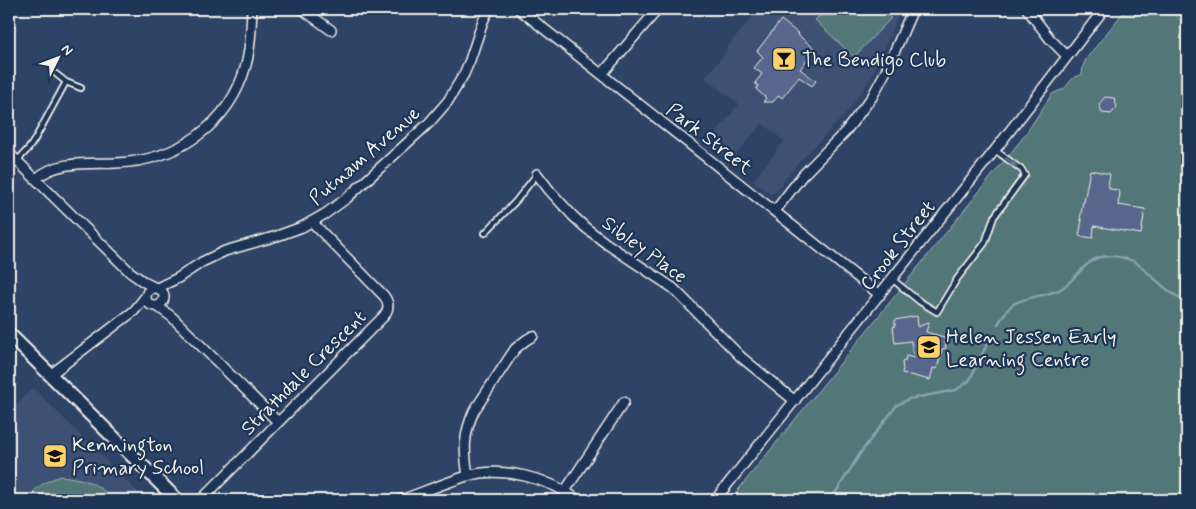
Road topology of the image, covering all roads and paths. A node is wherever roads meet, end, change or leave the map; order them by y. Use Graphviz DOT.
graph roads {
  1 [pos="252,9"];
  2 [pos="302,9"];
  3 [pos="489,9"];
  4 [pos="519,9"];
  5 [pos="658,9"];
  6 [pos="913,9"];
  7 [pos="1027,9"];
  8 [pos="1104,9"];
  9 [pos="331,30"];
  10 [pos="1067,56"];
  11 [pos="56,74"];
  12 [pos="602,74"];
  13 [pos="66,82"];
  14 [pos="81,88"];
  15 [pos="995,150"];
  16 [pos="9,152"];
  17 [pos="17,161"];
  18 [pos="537,174"];
  19 [pos="36,179"];
  20 [pos="775,211"];
  21 [pos="312,222"];
  22 [pos="485,232"];
  23 [pos="130,272"];
  24 [pos="178,278"];
  25 [pos="892,279"];
  26 [pos="156,288"];
  27 [pos="880,294"];
  28 [pos="146,295"];
  29 [pos="159,302"];
  30 [pos="134,311"];
  31 [pos="9,334"];
  32 [pos="533,336"];
  33 [pos="50,375"];
  34 [pos="795,401"];
  35 [pos="624,402"];
  36 [pos="278,422"];
  37 [pos="468,476"];
  38 [pos="565,491"];
  39 [pos="178,500"];
  40 [pos="201,500"];
  41 [pos="401,500"];
  42 [pos="578,500"];
  43 [pos="715,500"];
  1 -- 19 [label="street"];
  2 -- 9 [label="street"];
  3 -- 21 [label="street, Putnam Avenue"];
  4 -- 12 [label="street, Park Street"];
  5 -- 12 [label="street"];
  6 -- 20 [label="street"];
  7 -- 10 [label="street"];
  8 -- 10 [label="street, Crook Street"];
  10 -- 15 [label="street, Crook Street"];
  11 -- 13 [label="lane"];
  12 -- 20 [label="street, Park Street"];
  13 -- 14 [label="lane"];
  13 -- 17 [label="lane"];
  15 -- 25 [label="street, Crook Street"];
  15 -- 25 [label="lane, one-way"];
  16 -- 17 [label="street"];
  17 -- 19 [label="street"];
  18 -- 22 [label="lane, Sibley Place"];
  18 -- 34 [label="street, Sibley Place"];
  19 -- 23 [label="street"];
  20 -- 27 [label="street, Park Street"];
  21 -- 24 [label="street, Putnam Avenue"];
  21 -- 36 [label="street, Strathdale Crescent"];
  23 -- 26 [label="street"];
  23 -- 28 [label="street"];
  24 -- 26 [label="street, Putnam Avenue"];
  24 -- 29 [label="street, Putnam Avenue"];
  25 -- 27 [label="street, Crook Street"];
  26 -- 28 [label="street"];
  26 -- 29 [label="street"];
  27 -- 34 [label="street, Crook Street"];
  28 -- 29 [label="street"];
  28 -- 30 [label="street"];
  29 -- 30 [label="street"];
  29 -- 36 [label="street"];
  30 -- 33 [label="street"];
  31 -- 33 [label="street"];
  32 -- 37 [label="street"];
  33 -- 39 [label="street"];
  34 -- 43 [label="street, Crook Street"];
  35 -- 38 [label="street"];
  36 -- 40 [label="street, Strathdale Crescent"];
  37 -- 38 [label="street"];
  37 -- 41 [label="street"];
  38 -- 42 [label="street"];
}
